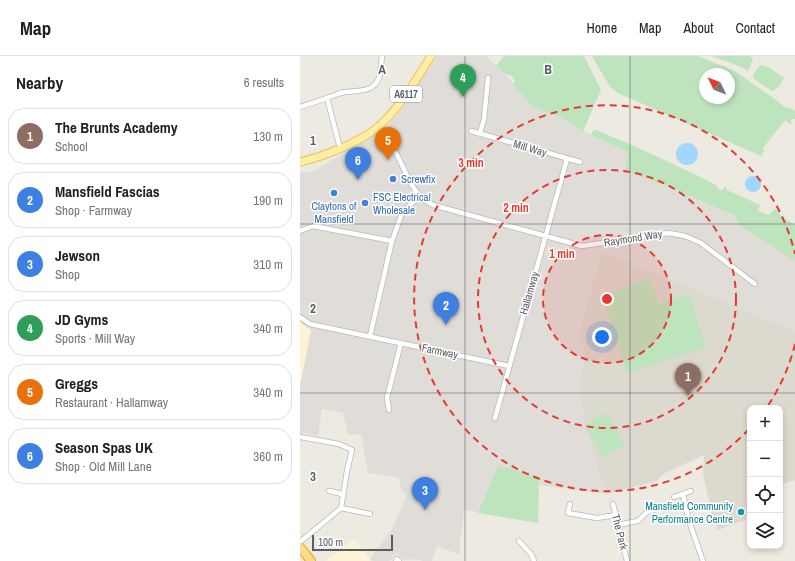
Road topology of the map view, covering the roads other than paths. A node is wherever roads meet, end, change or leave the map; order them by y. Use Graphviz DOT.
graph roads {
  1 [pos="382,56"];
  2 [pos="431,56"];
  3 [pos="488,78"];
  4 [pos="327,98"];
  5 [pos="300,107"];
  6 [pos="377,127"];
  7 [pos="472,131"];
  8 [pos="480,133"];
  9 [pos="340,148"];
  10 [pos="567,159"];
  11 [pos="300,162"];
  12 [pos="580,162"];
  13 [pos="419,196"];
  14 [pos="300,231"];
  15 [pos="545,236"];
  16 [pos="392,241"];
  17 [pos="754,284"];
  18 [pos="300,317"];
  19 [pos="370,336"];
  20 [pos="401,343"];
  21 [pos="509,366"];
  22 [pos="389,410"];
  23 [pos="495,418"];
  24 [pos="300,437"];
  25 [pos="328,491"];
  26 [pos="691,491"];
  27 [pos="342,494"];
  28 [pos="683,494"];
  29 [pos="674,497"];
  30 [pos="570,504"];
  31 [pos="613,504"];
  32 [pos="341,508"];
  33 [pos="657,509"];
  34 [pos="370,514"];
  35 [pos="616,515"];
  36 [pos="618,525"];
  37 [pos="519,541"];
  38 [pos="300,542"];
  39 [pos="300,547"];
  40 [pos="311,561"];
  41 [pos="534,561"];
  42 [pos="627,561"];
  43 [pos="703,561"];
  1 -- 4 [label="street"];
  2 -- 6 [label="main road, A6117"];
  3 -- 8 [label="street"];
  4 -- 5 [label="street"];
  4 -- 9 [label="street"];
  6 -- 9 [label="main road, A6117"];
  6 -- 13 [label="street"];
  7 -- 8 [label="street, Mill Way"];
  8 -- 10 [label="street, Mill Way"];
  9 -- 11 [label="main road, A6117"];
  10 -- 12 [label="street, Mill Way"];
  10 -- 15 [label="street"];
  13 -- 15 [label="street"];
  13 -- 16 [label="street"];
  14 -- 16 [label="street"];
  15 -- 17 [label="street, Raymond Way"];
  15 -- 21 [label="street, Hallamway"];
  16 -- 19 [label="street"];
  18 -- 19 [label="street, Farmway"];
  19 -- 20 [label="street, Farmway"];
  20 -- 21 [label="street, Farmway"];
  20 -- 22 [label="street"];
  21 -- 23 [label="street, Hallamway"];
  24 -- 27 [label="street"];
  25 -- 27 [label="street"];
  26 -- 28 [label="street"];
  27 -- 32 [label="street"];
  28 -- 29 [label="street"];
  28 -- 43 [label="street"];
  30 -- 35 [label="street"];
  31 -- 35 [label="street, The Park"];
  32 -- 34 [label="street"];
  32 -- 38 [label="street"];
  33 -- 36 [label="street"];
  35 -- 36 [label="street, The Park"];
  36 -- 42 [label="street, The Park"];
  37 -- 41 [label="street"];
  39 -- 40 [label="highway"];
}
